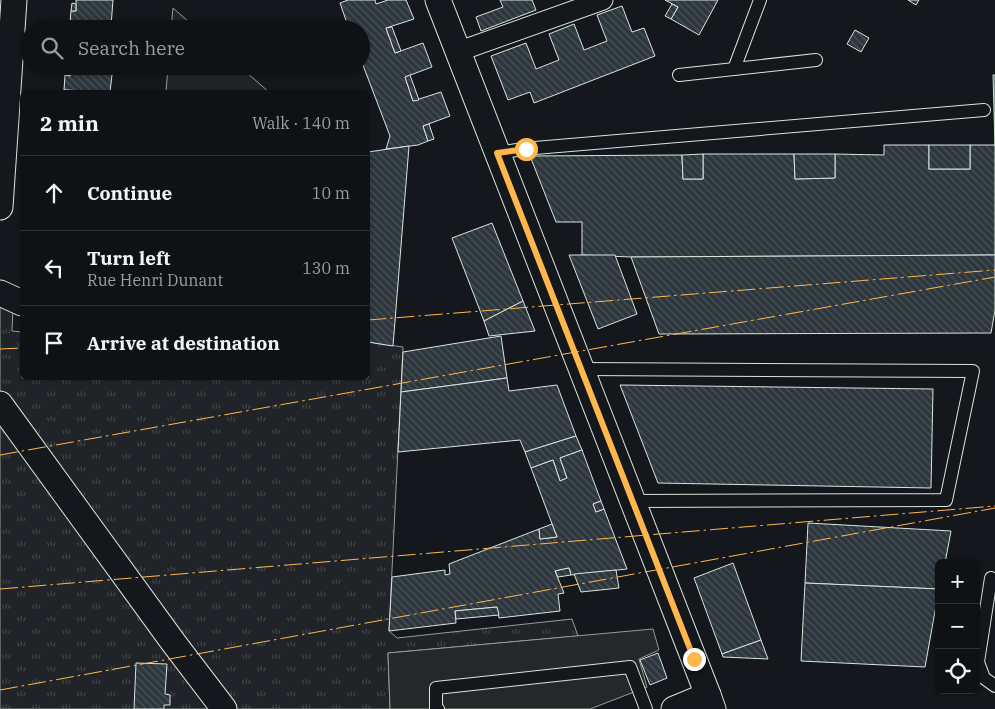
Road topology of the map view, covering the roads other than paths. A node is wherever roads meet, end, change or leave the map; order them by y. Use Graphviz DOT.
graph roads {
  1 [pos="14,0"];
  2 [pos="438,0"];
  3 [pos="603,0"];
  4 [pos="760,0"];
  5 [pos="457,52"];
  6 [pos="816,60"];
  7 [pos="734,69"];
  8 [pos="679,75"];
  9 [pos="984,110"];
  10 [pos="497,153"];
  11 [pos="0,207"];
  12 [pos="0,293"];
  13 [pos="20,302"];
  14 [pos="581,369"];
  15 [pos="0,404"];
  16 [pos="633,501"];
  17 [pos="991,578"];
  18 [pos="995,686"];
  19 [pos="711,702"];
  20 [pos="224,709"];
  21 [pos="438,709"];
  22 [pos="646,709"];
  23 [pos="674,709"];
  1 -- 11 [label="street"];
  2 -- 5 [label="street"];
  3 -- 5 [label="street"];
  4 -- 7 [label="lane"];
  5 -- 10 [label="street"];
  6 -- 7 [label="lane"];
  7 -- 8 [label="lane"];
  9 -- 10 [label="lane"];
  10 -- 14 [label="street"];
  12 -- 13 [label="street"];
  14 -- 16 [label="street"];
  14 -- 16 [label="lane"];
  15 -- 20 [label="street"];
  16 -- 19 [label="street"];
  17 -- 18 [label="lane"];
  19 -- 23 [label="street"];
  21 -- 22 [label="lane"];
}
